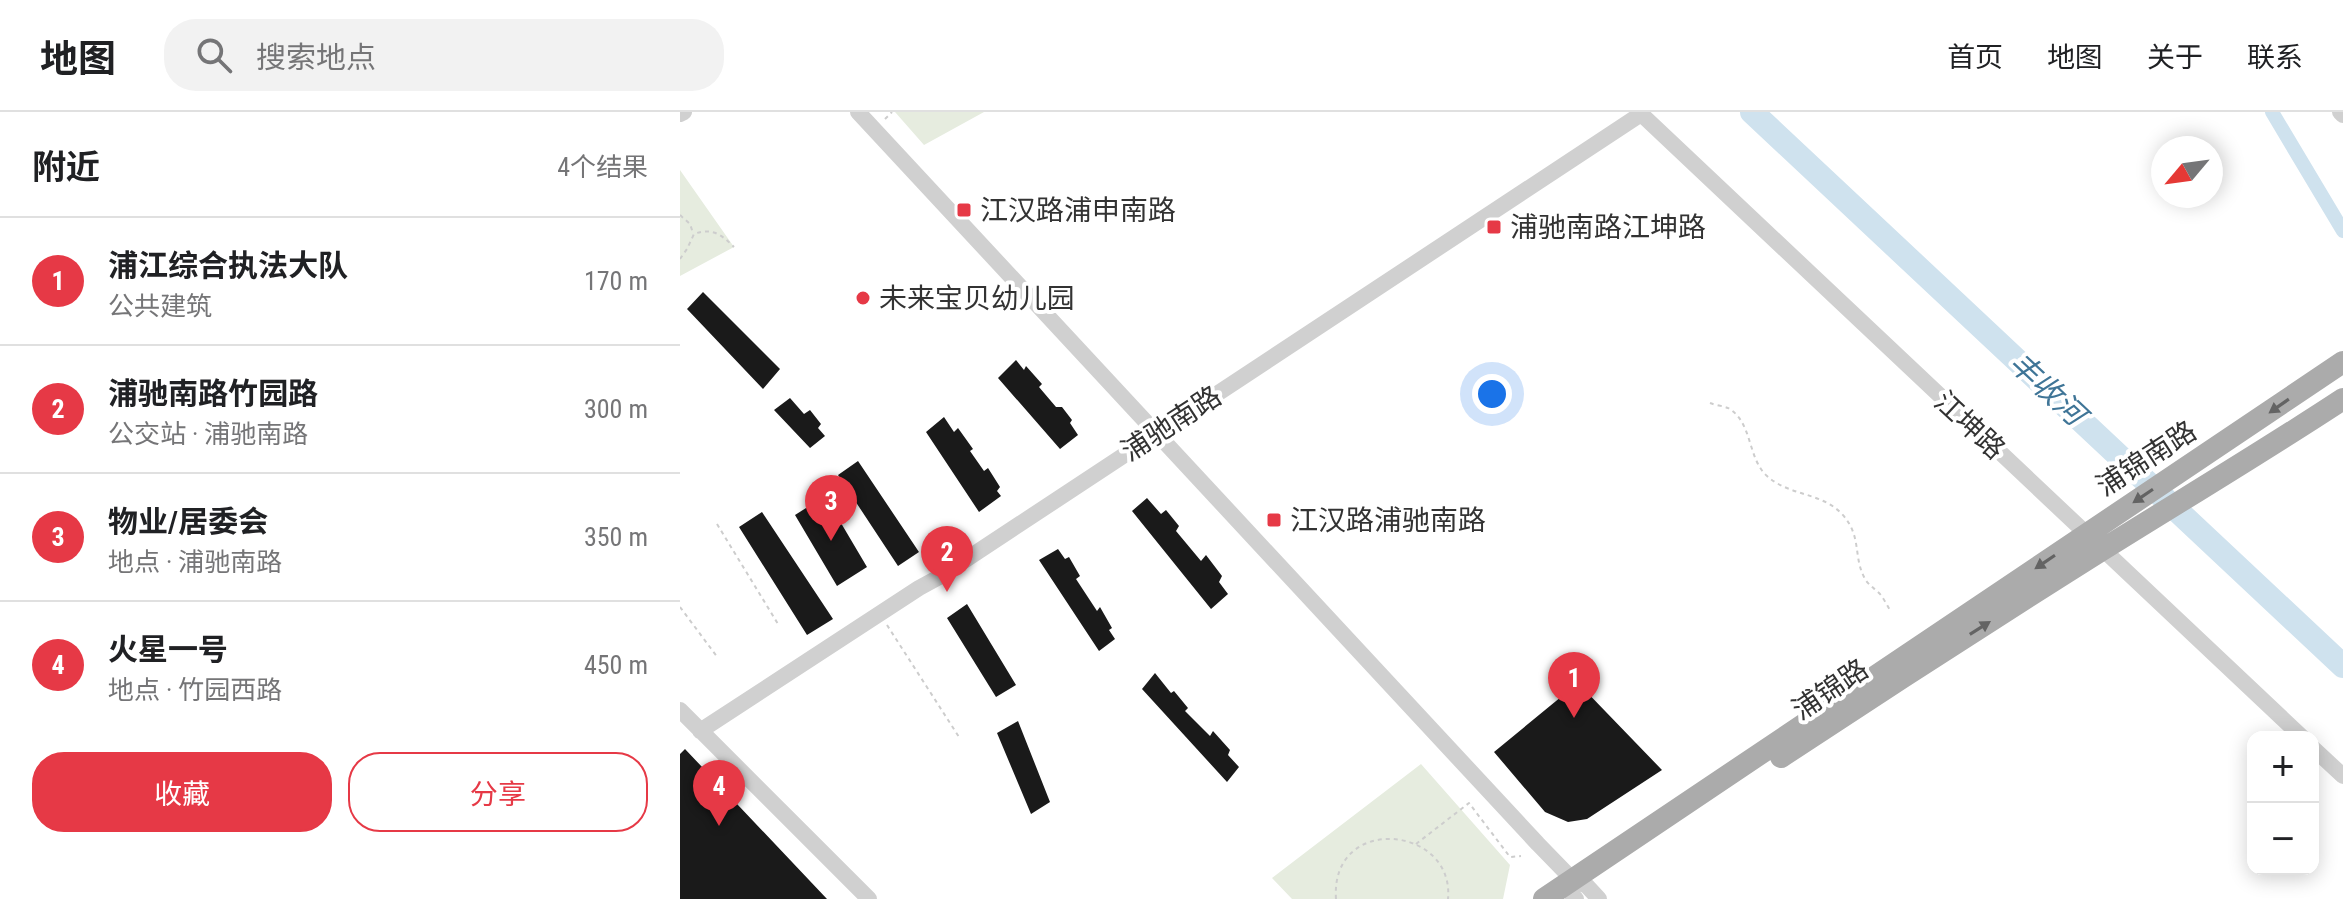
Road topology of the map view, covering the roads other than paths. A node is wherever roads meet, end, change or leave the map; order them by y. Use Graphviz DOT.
graph roads {
  1 [pos="858,112"];
  2 [pos="1640,113"];
  3 [pos="2343,362"];
  4 [pos="2343,399"];
  5 [pos="1157,433"];
  6 [pos="2129,534"];
  7 [pos="2095,542"];
  8 [pos="1981,606"];
  9 [pos="680,710"];
  10 [pos="700,731"];
  11 [pos="2296,731"];
  12 [pos="2319,754"];
  13 [pos="2343,776"];
  14 [pos="1579,893"];
  15 [pos="869,899"];
  16 [pos="1544,899"];
  1 -- 5 [label="street"];
  2 -- 5 [label="street, 浦驰南路"];
  2 -- 7 [label="street, 江坤路"];
  3 -- 7 [label="main road, 浦锦南路, one-way"];
  4 -- 6 [label="main road, 浦锦南路"];
  5 -- 10 [label="street, 浦驰南路"];
  5 -- 14 [label="street"];
  6 -- 7 [label="main road, 浦锦路"];
  7 -- 8 [label="main road, 浦锦南路, one-way"];
  7 -- 11 [label="street, 江坤路"];
  14 -- 7 [label="main road, 浦锦路, one-way"];
  8 -- 14 [label="main road, 浦锦路"];
  9 -- 10 [label="street"];
  10 -- 15 [label="street"];
  12 -- 13 [label="street"];
  14 -- 16 [label="main road, 浦锦路"];
}
